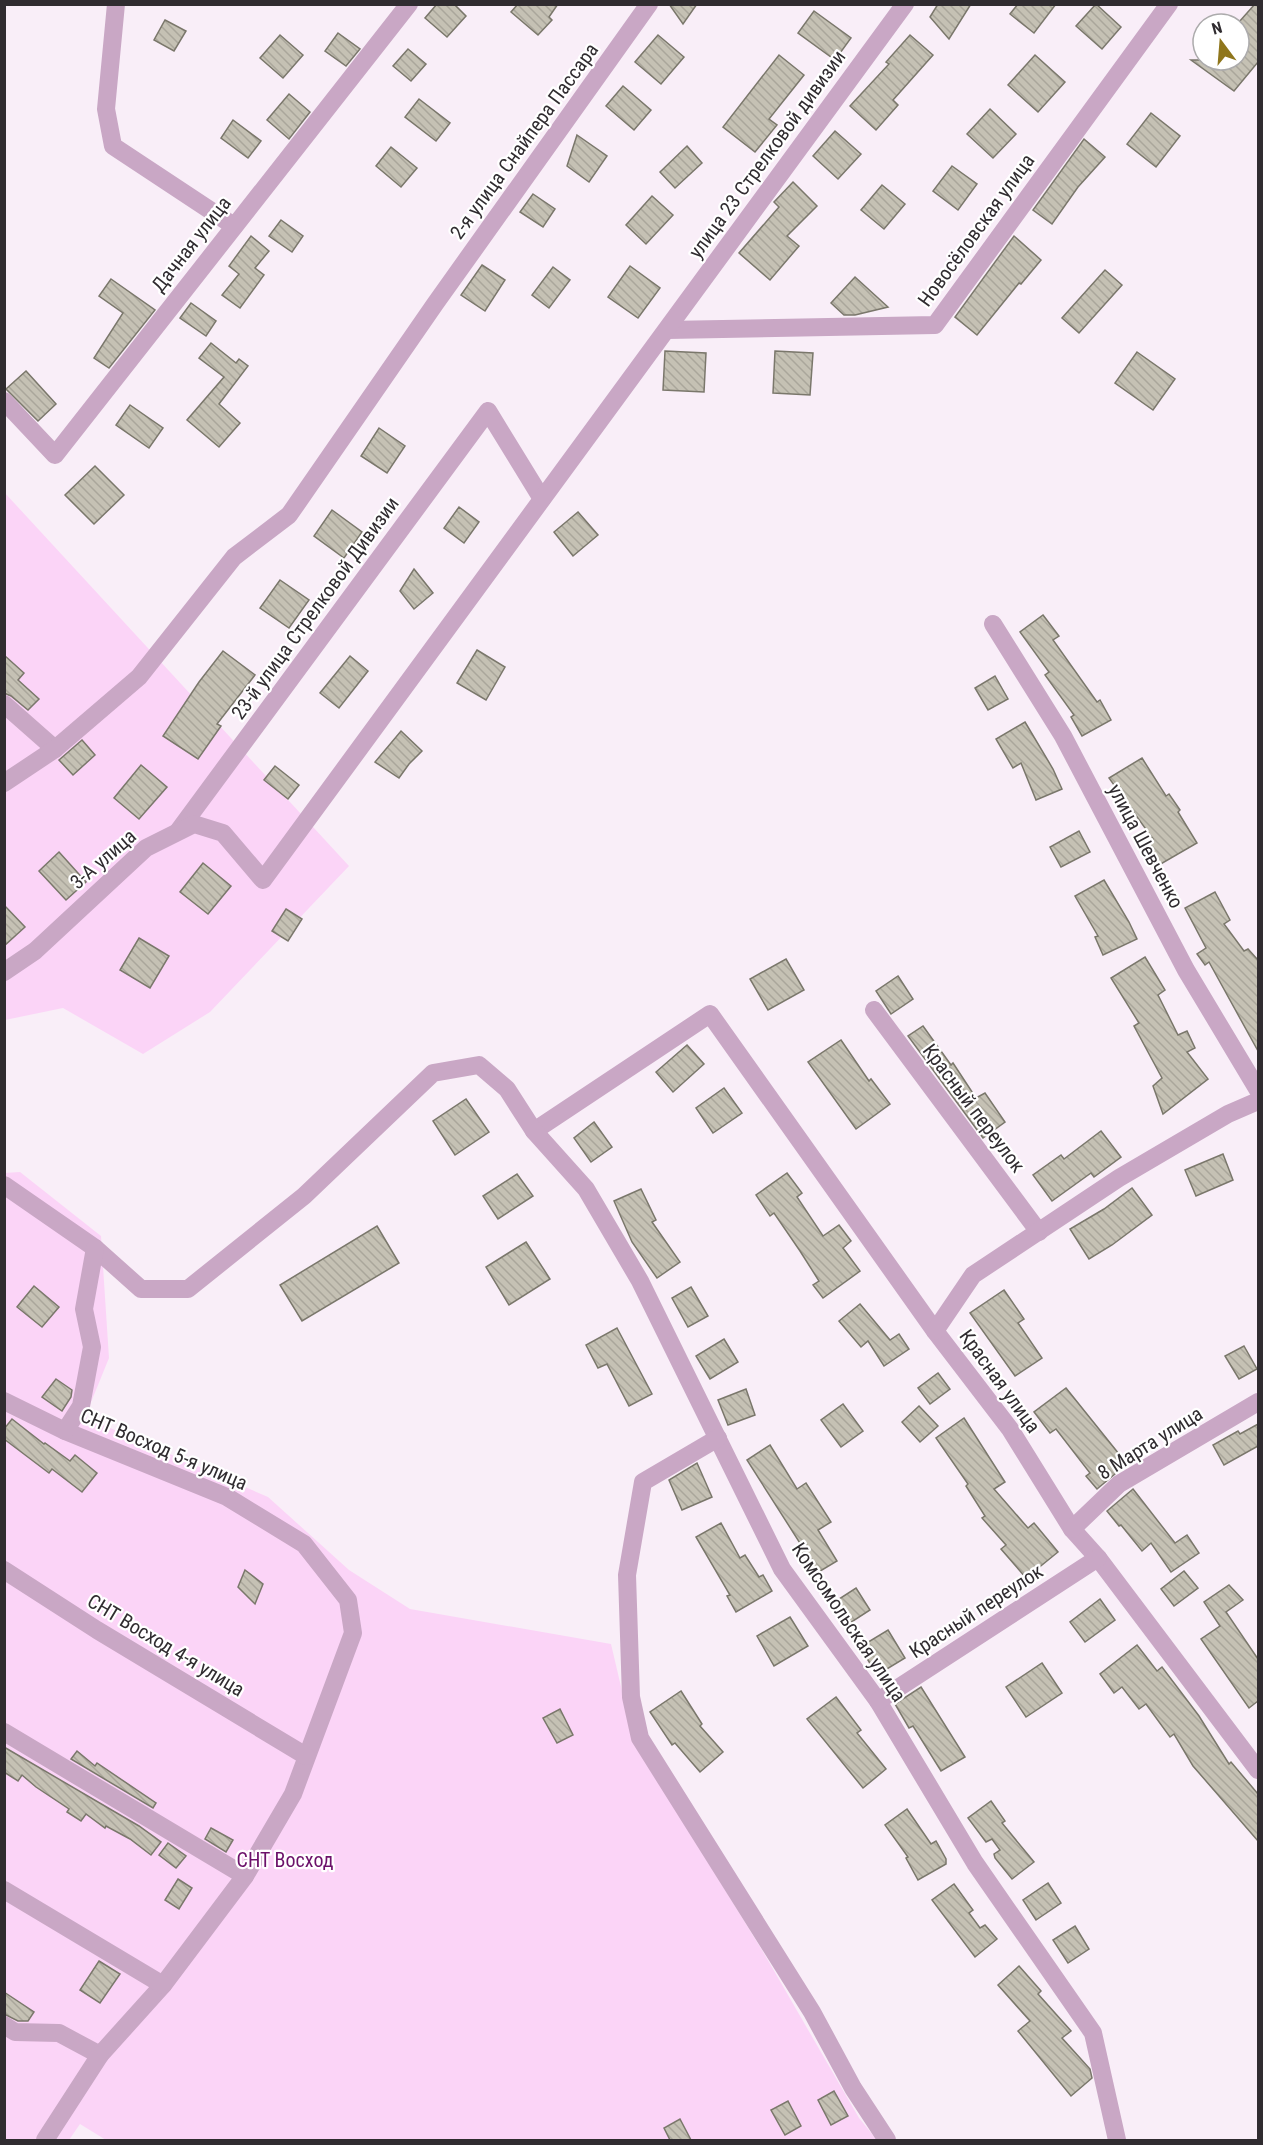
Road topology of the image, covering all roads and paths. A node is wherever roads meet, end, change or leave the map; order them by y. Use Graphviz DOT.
graph roads {
  1 [pos="116,4"];
  2 [pos="409,4"];
  3 [pos="649,4"];
  4 [pos="904,4"];
  5 [pos="1169,4"];
  6 [pos="234,226"];
  7 [pos="667,330"];
  8 [pos="4,401"];
  9 [pos="542,499"];
  10 [pos="993,624"];
  11 [pos="4,704"];
  12 [pos="55,749"];
  13 [pos="4,783"];
  14 [pos="178,832"];
  15 [pos="263,880"];
  16 [pos="4,972"];
  17 [pos="874,1010"];
  18 [pos="1258,1090"];
  19 [pos="1258,1101"];
  20 [pos="534,1131"];
  21 [pos="4,1185"];
  22 [pos="1039,1232"];
  23 [pos="95,1248"];
  24 [pos="935,1331"];
  25 [pos="4,1401"];
  26 [pos="1258,1402"];
  27 [pos="65,1431"];
  28 [pos="718,1438"];
  29 [pos="1072,1528"];
  30 [pos="1098,1558"];
  31 [pos="4,1570"];
  32 [pos="878,1701"];
  33 [pos="4,1732"];
  34 [pos="306,1756"];
  35 [pos="1258,1770"];
  36 [pos="245,1876"];
  37 [pos="4,1890"];
  38 [pos="163,1985"];
  39 [pos="4,2025"];
  40 [pos="100,2055"];
  41 [pos="878,2138"];
  42 [pos="45,2140"];
  43 [pos="1117,2140"];
  1 -- 6 [label="street"];
  2 -- 6 [label="street, Дачная улица"];
  3 -- 12 [label="street, 2-я улица Снайпера Пассара"];
  4 -- 7 [label="street, улица 23 Стрелковой дивизии"];
  5 -- 7 [label="street, Новосёловская улица"];
  6 -- 8 [label="street, Дачная улица"];
  7 -- 9 [label="street, улица 23 Стрелковой дивизии"];
  9 -- 14 [label="street, 23-й улица Стрелковой Дивизии"];
  9 -- 15 [label="street, улица 23 Стрелковой дивизии"];
  10 -- 18 [label="street, улица Шевченко"];
  11 -- 12 [label="street"];
  12 -- 13 [label="street, 2-я улица Снайпера Пассара"];
  14 -- 15 [label="street, 3-А улица"];
  14 -- 16 [label="street, 3-А улица"];
  17 -- 22 [label="street, Красный переулок"];
  19 -- 22 [label="street"];
  20 -- 23 [label="street, Комсомольская улица"];
  20 -- 24 [label="street, Красная улица"];
  20 -- 28 [label="street, Комсомольская улица"];
  21 -- 23 [label="street"];
  22 -- 24 [label="street"];
  23 -- 27 [label="street"];
  24 -- 29 [label="street, Красная улица"];
  25 -- 27 [label="street, СНТ Восход 5-я улица"];
  26 -- 29 [label="street, 8 Марта улица"];
  27 -- 34 [label="street, СНТ Восход 5-я улица"];
  28 -- 32 [label="street, Комсомольская улица"];
  28 -- 41 [label="street"];
  29 -- 30 [label="street, Красная улица"];
  30 -- 32 [label="street, Красный переулок"];
  30 -- 35 [label="street, Красная улица"];
  31 -- 34 [label="street, СНТ Восход 4-я улица"];
  32 -- 43 [label="street, Комсомольская улица"];
  33 -- 36 [label="street"];
  34 -- 36 [label="street"];
  36 -- 38 [label="street"];
  37 -- 38 [label="street"];
  38 -- 40 [label="street"];
  39 -- 40 [label="street"];
  40 -- 42 [label="street"];
}
